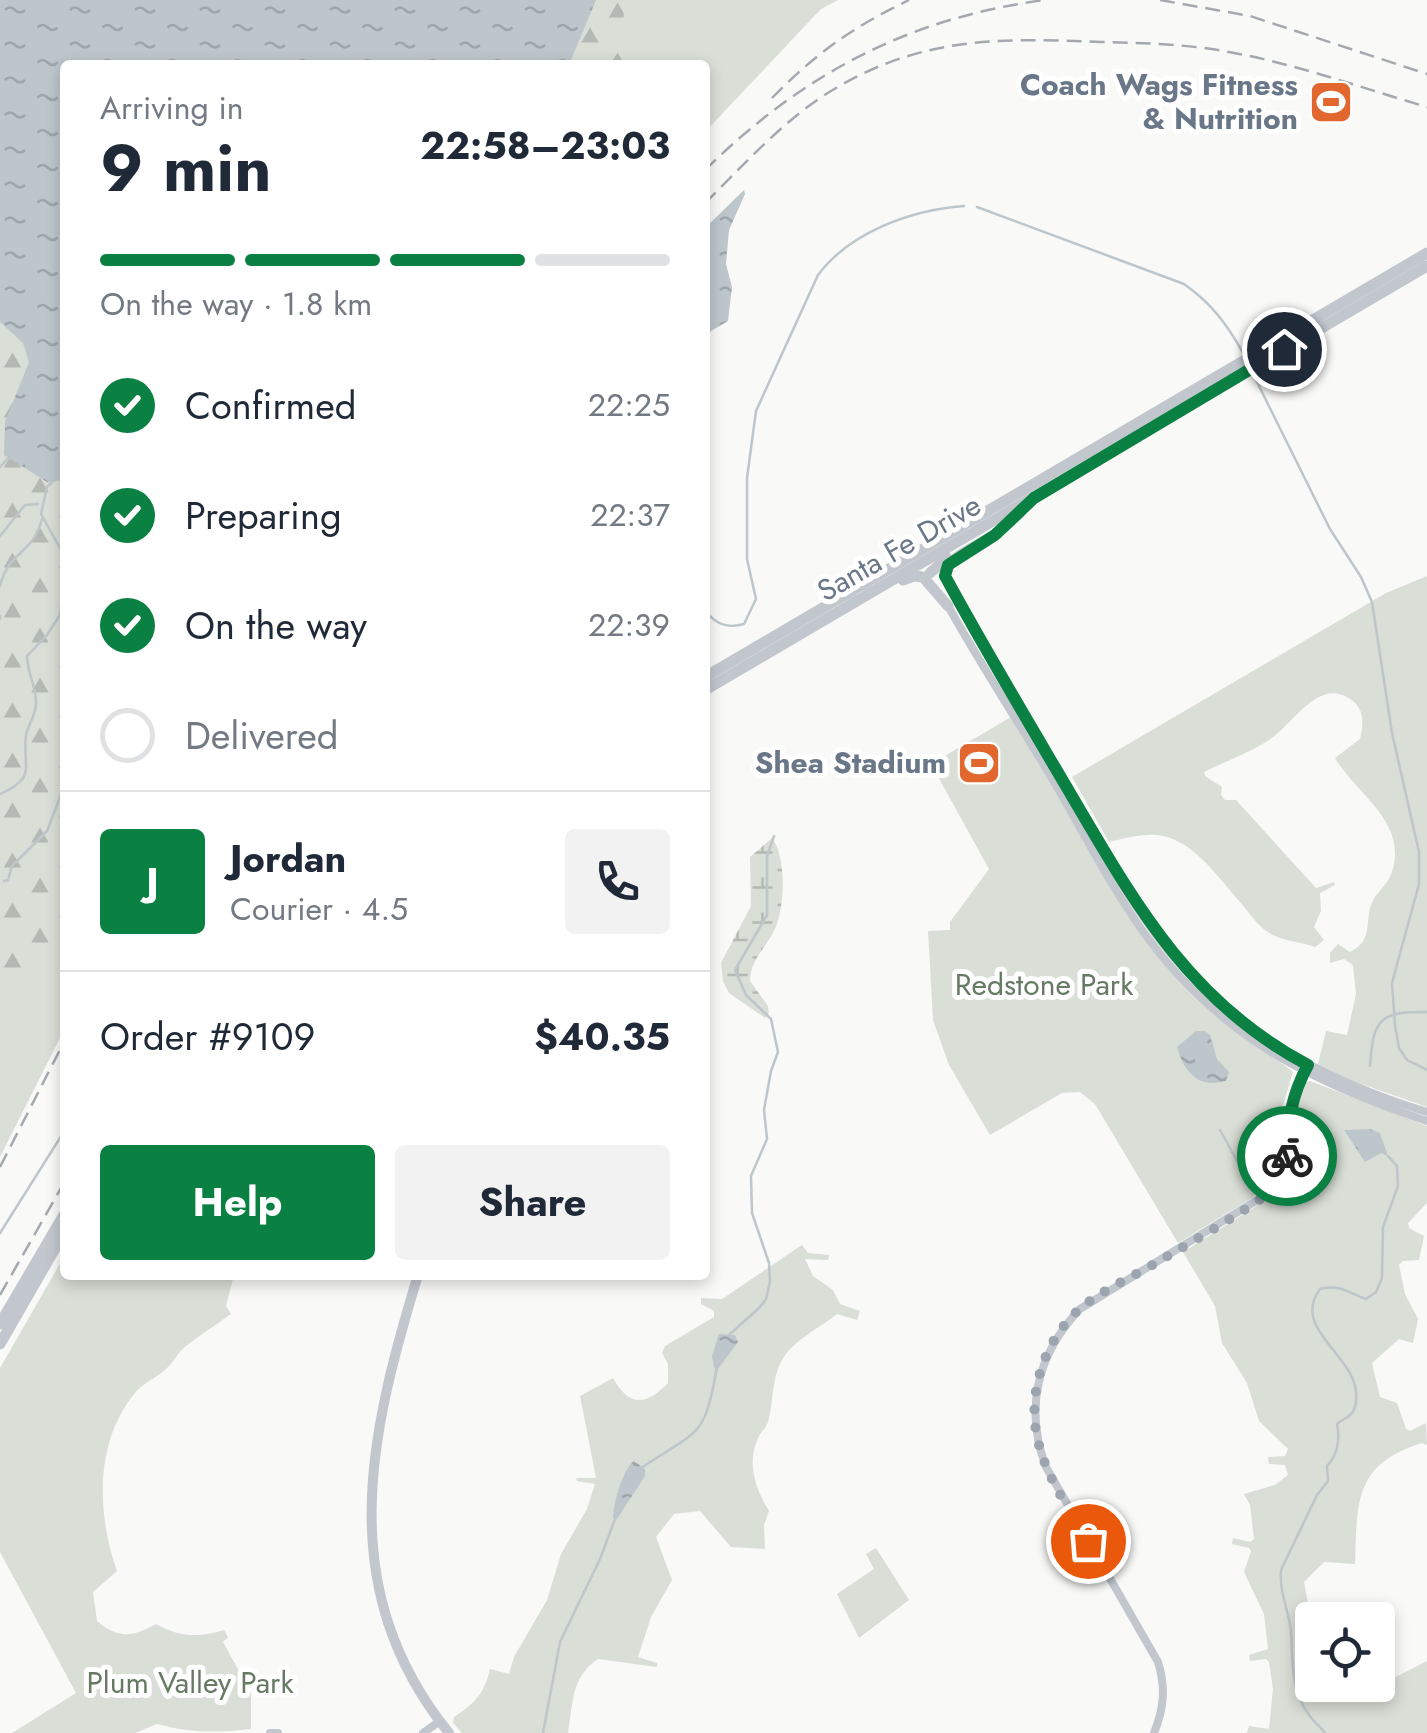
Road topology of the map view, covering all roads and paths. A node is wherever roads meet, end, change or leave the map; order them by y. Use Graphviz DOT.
graph roads {
  1 [pos="1427,253"];
  2 [pos="1427,266"];
  3 [pos="1381,280"];
  4 [pos="1368,300"];
  5 [pos="1183,395"];
  6 [pos="1034,498"];
  7 [pos="1005,515"];
  8 [pos="927,562"];
  9 [pos="948,606"];
  10 [pos="822,614"];
  11 [pos="977,633"];
  12 [pos="710,674"];
  13 [pos="710,685"];
  14 [pos="1306,1069"];
  15 [pos="1427,1112"];
  16 [pos="1427,1121"];
  17 [pos="60,1222"];
  18 [pos="60,1240"];
  19 [pos="417,1280"];
  20 [pos="0,1324"];
  21 [pos="0,1344"];
  22 [pos="440,1721"];
  23 [pos="270,1733"];
  24 [pos="278,1733"];
  25 [pos="423,1733"];
  26 [pos="449,1733"];
  27 [pos="1154,1733"];
  1 -- 3 [label="highway, Santa Fe Drive"];
  2 -- 4 [label="highway, Santa Fe Drive"];
  3 -- 4 [label="highway"];
  3 -- 5 [label="highway, Santa Fe Drive"];
  4 -- 6 [label="highway, Santa Fe Drive"];
  5 -- 7 [label="highway"];
  5 -- 8 [label="highway, Santa Fe Drive"];
  6 -- 7 [label="highway, Santa Fe Drive"];
  6 -- 11 [label="highway"];
  7 -- 8 [label="highway"];
  8 -- 9 [label="street"];
  8 -- 10 [label="highway, Santa Fe Drive"];
  8 -- 11 [label="street"];
  9 -- 10 [label="highway"];
  9 -- 14 [label="street"];
  10 -- 12 [label="highway, Santa Fe Drive"];
  10 -- 13 [label="highway"];
  11 -- 14 [label="street"];
  14 -- 15 [label="street"];
  14 -- 16 [label="street"];
  14 -- 27 [label="street"];
  17 -- 20 [label="highway"];
  18 -- 21 [label="highway"];
  19 -- 22 [label="main road"];
  22 -- 25 [label="street"];
  22 -- 26 [label="main road"];
  23 -- 24 [label="street"];
}
